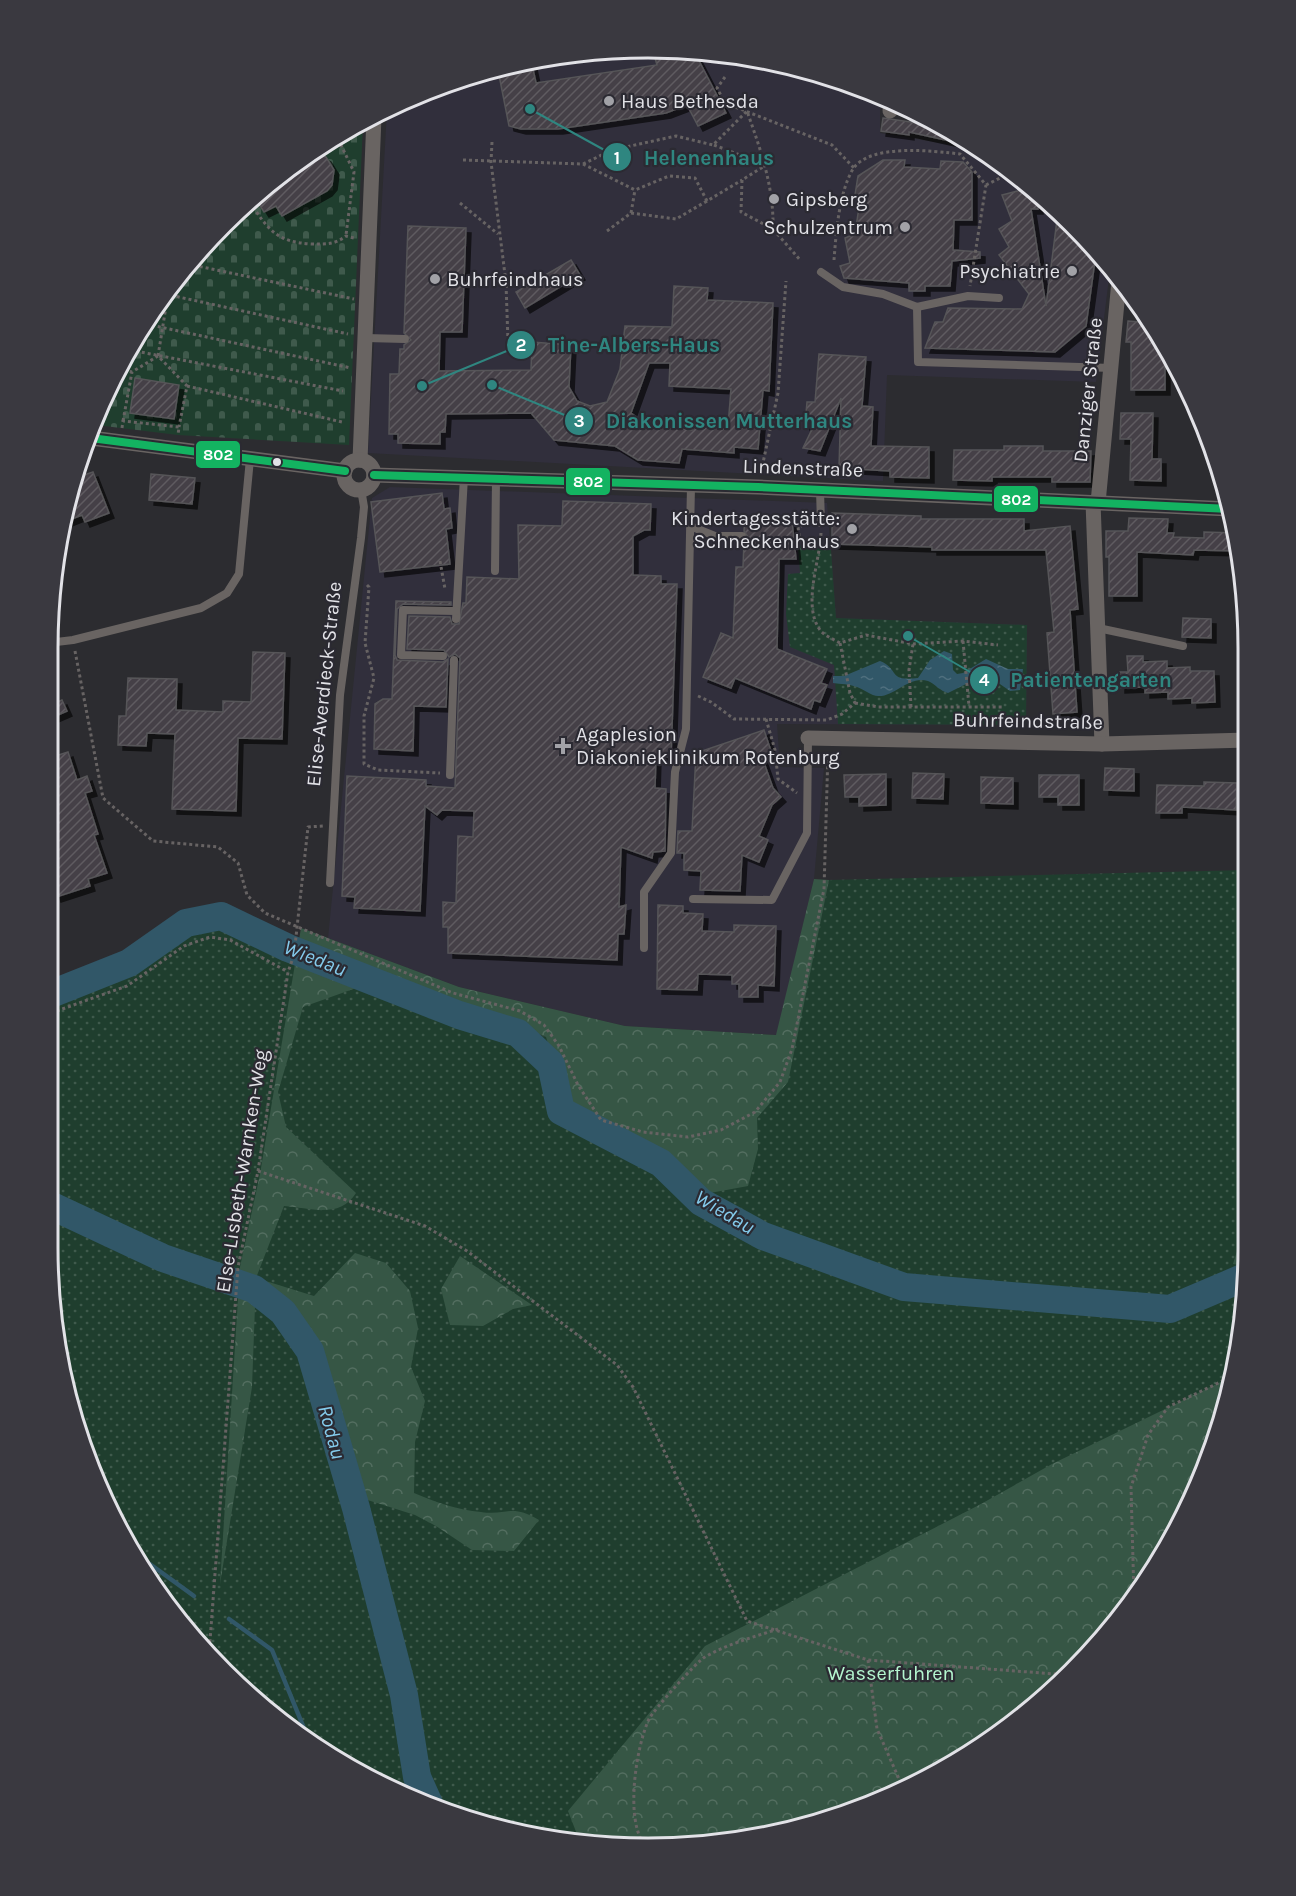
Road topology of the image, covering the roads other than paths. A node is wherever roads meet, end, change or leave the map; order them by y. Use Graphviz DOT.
graph roads {
  1 [pos="374,126"];
  2 [pos="821,272"];
  3 [pos="1118,292"];
  4 [pos="999,298"];
  5 [pos="917,307"];
  6 [pos="366,338"];
  7 [pos="405,339"];
  8 [pos="1112,368"];
  9 [pos="97,439"];
  10 [pos="250,459"];
  11 [pos="360,460"];
  12 [pos="345,471"];
  13 [pos="374,475"];
  14 [pos="464,477"];
  15 [pos="496,478"];
  16 [pos="691,486"];
  17 [pos="362,489"];
  18 [pos="820,490"];
  19 [pos="1095,502"];
  20 [pos="1220,508"];
  21 [pos="821,524"];
  22 [pos="690,526"];
  23 [pos="742,536"];
  24 [pos="495,571"];
  25 [pos="1098,628"];
  26 [pos="58,642"];
  27 [pos="1183,646"];
  28 [pos="442,656"];
  29 [pos="454,660"];
  30 [pos="808,738"];
  31 [pos="1238,740"];
  32 [pos="1102,744"];
  33 [pos="450,775"];
  34 [pos="330,883"];
  35 [pos="693,898"];
  36 [pos="644,948"];
  1 -- 6 [label="street"];
  2 -- 5 [label="lane"];
  3 -- 8 [label="street, Danziger Straße"];
  4 -- 5 [label="lane"];
  5 -- 8 [label="lane"];
  6 -- 7 [label="lane"];
  6 -- 11 [label="street"];
  8 -- 19 [label="street, Danziger Straße"];
  9 -- 10 [label="street"];
  10 -- 12 [label="street"];
  10 -- 26 [label="lane"];
  11 -- 12 [label="street"];
  11 -- 13 [label="street"];
  12 -- 17 [label="street"];
  13 -- 14 [label="street, Lindenstraße"];
  13 -- 17 [label="street"];
  14 -- 15 [label="street, Lindenstraße"];
  14 -- 28 [label="lane"];
  15 -- 16 [label="street, Lindenstraße"];
  15 -- 24 [label="lane"];
  16 -- 18 [label="street, Lindenstraße"];
  16 -- 22 [label="lane"];
  17 -- 34 [label="lane, Elise-Averdieck-Straße"];
  18 -- 19 [label="street, Lindenstraße"];
  18 -- 21 [label="lane"];
  19 -- 20 [label="street, Lindenstraße"];
  19 -- 25 [label="street, Danziger Straße"];
  22 -- 23 [label="lane"];
  22 -- 36 [label="lane"];
  25 -- 27 [label="lane"];
  25 -- 32 [label="street, Danziger Straße"];
  29 -- 33 [label="lane"];
  30 -- 32 [label="street, Buhrfeindstraße"];
  30 -- 35 [label="lane"];
  31 -- 32 [label="street, Buhrfeindstraße"];
}
